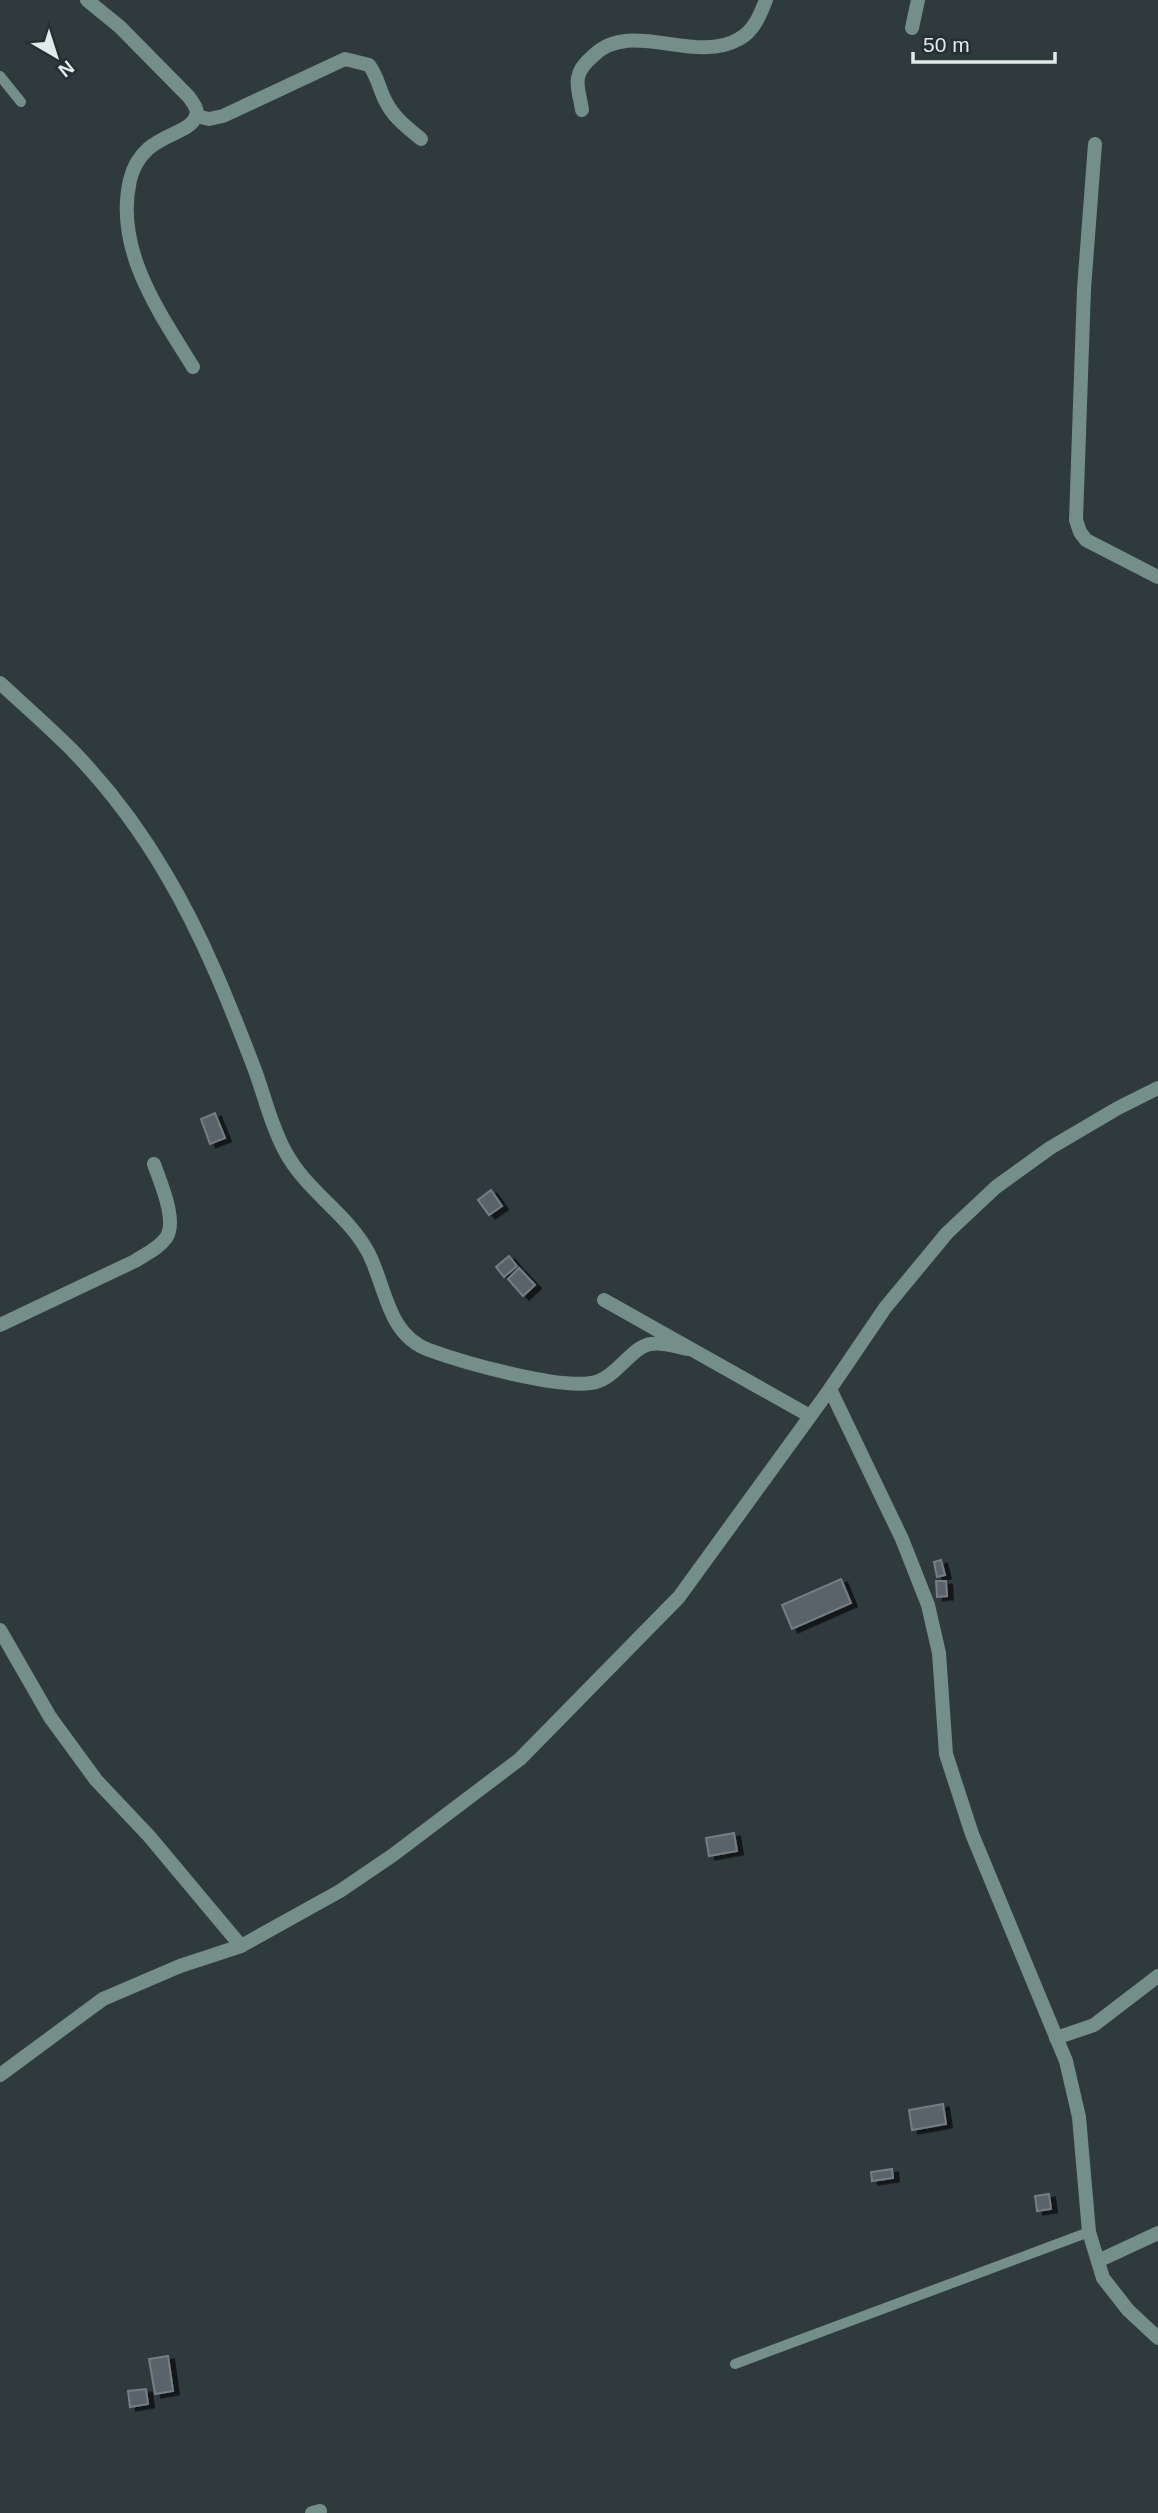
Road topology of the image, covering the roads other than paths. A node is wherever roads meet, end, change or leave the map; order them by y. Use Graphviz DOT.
graph roads {
  1 [pos="87,0"];
  2 [pos="766,0"];
  3 [pos="918,0"];
  4 [pos="912,28"];
  5 [pos="0,76"];
  6 [pos="21,102"];
  7 [pos="582,110"];
  8 [pos="196,116"];
  9 [pos="421,139"];
  10 [pos="1095,144"];
  11 [pos="193,367"];
  12 [pos="1158,577"];
  13 [pos="0,683"];
  14 [pos="1158,1088"];
  15 [pos="154,1164"];
  16 [pos="604,1300"];
  17 [pos="0,1325"];
  18 [pos="689,1349"];
  19 [pos="830,1389"];
  20 [pos="810,1416"];
  21 [pos="0,1630"];
  22 [pos="242,1947"];
  23 [pos="1158,1976"];
  24 [pos="1056,2038"];
  25 [pos="0,2075"];
  26 [pos="1089,2232"];
  27 [pos="1158,2233"];
  28 [pos="1098,2262"];
  29 [pos="1158,2339"];
  30 [pos="735,2364"];
  1 -- 8 [label="street"];
  2 -- 7 [label="street"];
  3 -- 4 [label="street"];
  5 -- 6 [label="lane"];
  8 -- 9 [label="street"];
  8 -- 11 [label="street"];
  10 -- 12 [label="street"];
  13 -- 18 [label="street"];
  14 -- 19 [label="street"];
  15 -- 17 [label="street"];
  16 -- 18 [label="street"];
  18 -- 20 [label="street"];
  19 -- 20 [label="street"];
  19 -- 24 [label="street"];
  20 -- 22 [label="street"];
  21 -- 22 [label="street"];
  22 -- 25 [label="street"];
  23 -- 24 [label="street"];
  24 -- 26 [label="street"];
  26 -- 28 [label="street"];
  26 -- 30 [label="lane"];
  27 -- 28 [label="street"];
  28 -- 29 [label="street"];
}
